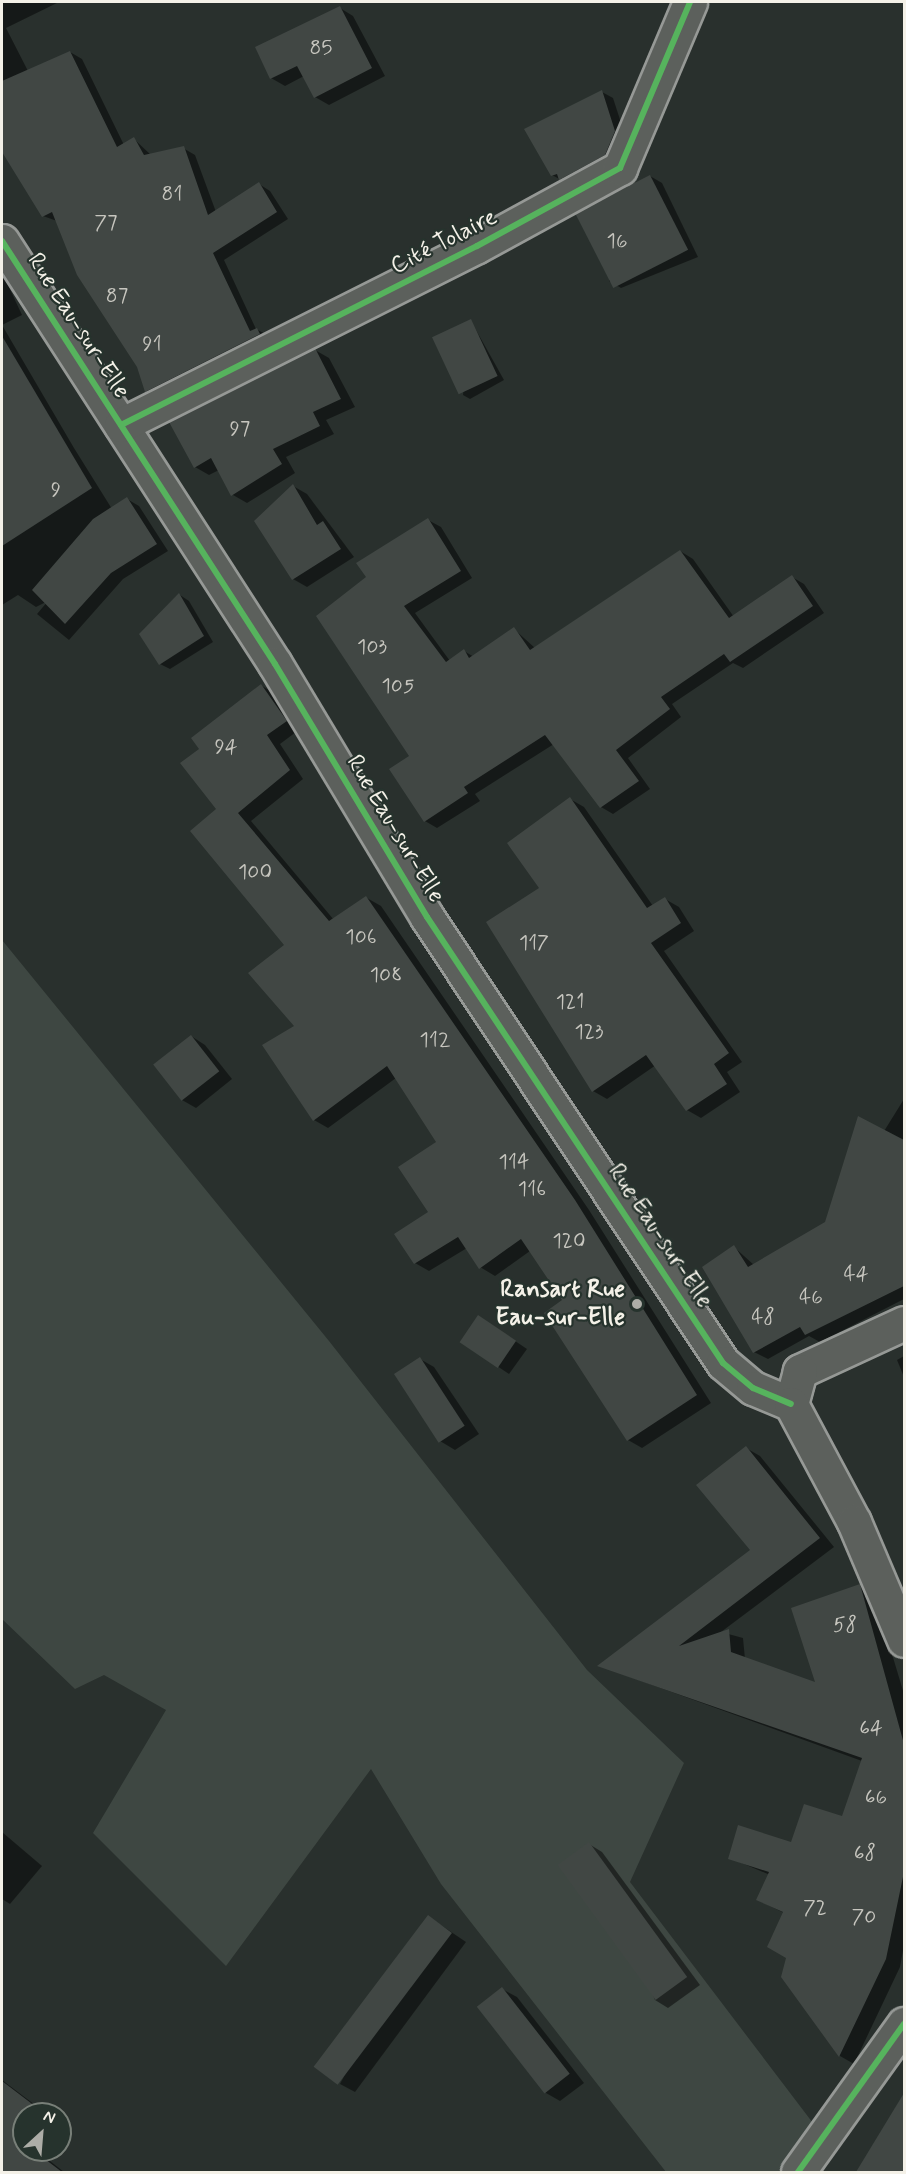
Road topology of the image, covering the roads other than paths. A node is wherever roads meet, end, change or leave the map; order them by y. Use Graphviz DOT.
graph roads {
  1 [pos="690,2"];
  2 [pos="2,241"];
  3 [pos="121,425"];
  4 [pos="904,1323"];
  5 [pos="791,1404"];
  6 [pos="904,1640"];
  7 [pos="904,2025"];
  8 [pos="798,2172"];
  1 -- 3 [label="street, Cité Tolaire"];
  2 -- 3 [label="street, Rue Eau-sur-Elle"];
  3 -- 5 [label="street, Rue Eau-sur-Elle"];
  4 -- 5 [label="street"];
  5 -- 6 [label="street"];
  7 -- 8 [label="street"];
}
